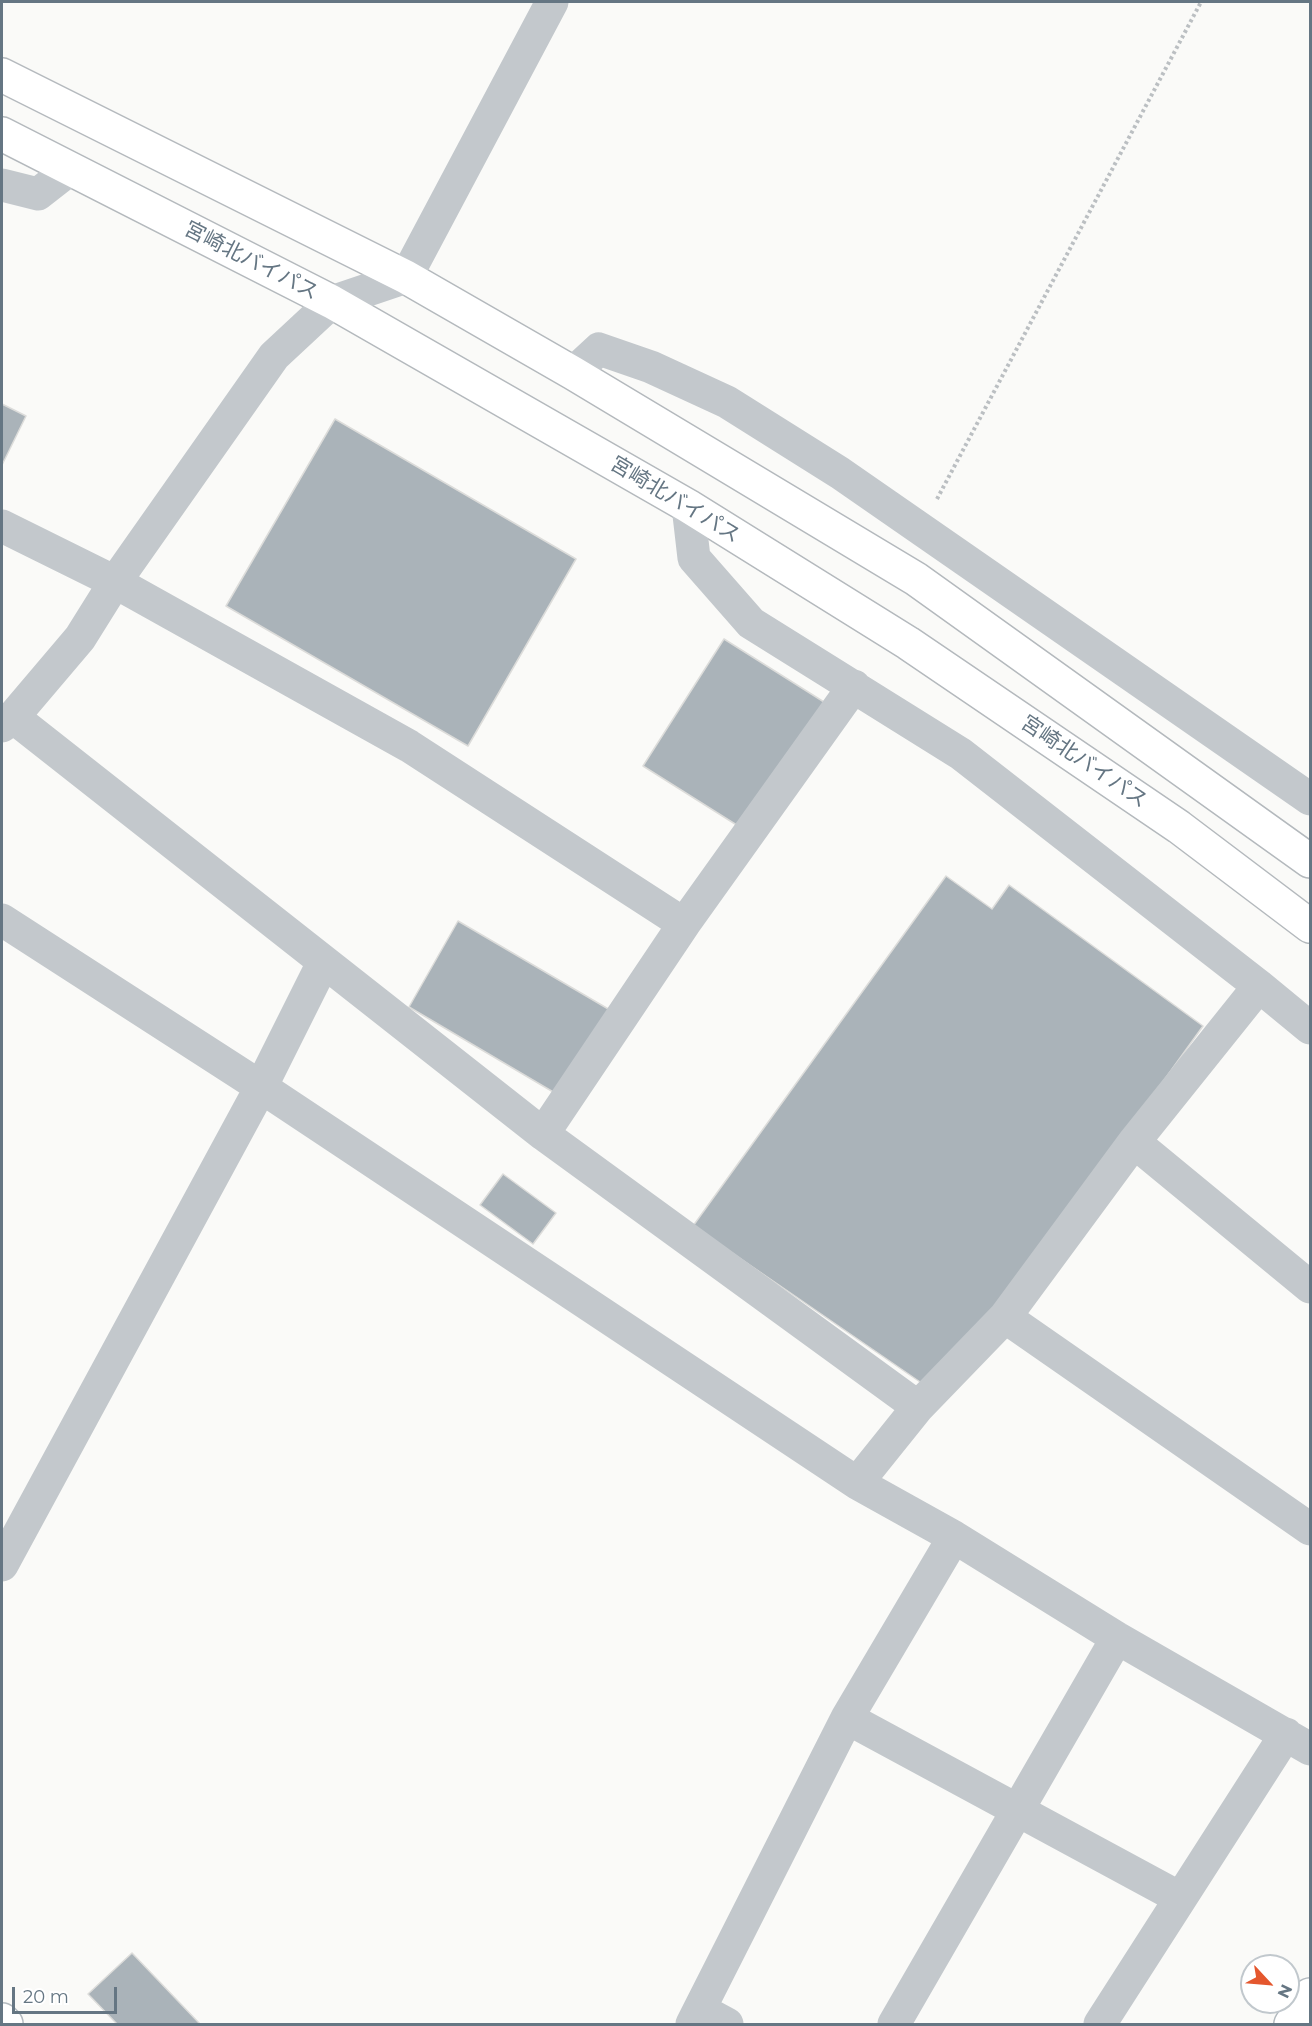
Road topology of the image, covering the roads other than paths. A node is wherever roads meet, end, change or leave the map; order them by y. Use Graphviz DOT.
graph roads {
  1 [pos="552,2"];
  2 [pos="2,75"];
  3 [pos="2,134"];
  4 [pos="70,169"];
  5 [pos="2,185"];
  6 [pos="406,277"];
  7 [pos="332,302"];
  8 [pos="573,373"];
  9 [pos="688,506"];
  10 [pos="2,526"];
  11 [pos="115,582"];
  12 [pos="855,686"];
  13 [pos="7,721"];
  14 [pos="1311,799"];
  15 [pos="1311,861"];
  16 [pos="2,920"];
  17 [pos="684,924"];
  18 [pos="1311,926"];
  19 [pos="323,963"];
  20 [pos="1259,986"];
  21 [pos="1311,1028"];
  22 [pos="261,1088"];
  23 [pos="543,1134"];
  24 [pos="1134,1142"];
  25 [pos="1311,1287"];
  26 [pos="1005,1317"];
  27 [pos="918,1407"];
  28 [pos="857,1483"];
  29 [pos="1311,1529"];
  30 [pos="954,1537"];
  31 [pos="2,1565"];
  32 [pos="1117,1638"];
  33 [pos="847,1718"];
  34 [pos="1298,1741"];
  35 [pos="1017,1809"];
  36 [pos="1180,1898"];
  37 [pos="1311,1995"];
  38 [pos="2,2020"];
  39 [pos="707,2020"];
  40 [pos="6,2025"];
  41 [pos="894,2025"];
  42 [pos="1100,2025"];
  43 [pos="1291,2025"];
  1 -- 6 [label="street"];
  2 -- 6 [label="main road"];
  3 -- 4 [label="main road, 宮崎北バイパス"];
  4 -- 5 [label="street"];
  4 -- 7 [label="main road, 宮崎北バイパス"];
  6 -- 7 [label="street"];
  6 -- 8 [label="main road"];
  7 -- 9 [label="main road, 宮崎北バイパス"];
  7 -- 11 [label="street"];
  8 -- 14 [label="street"];
  8 -- 15 [label="main road"];
  9 -- 12 [label="street"];
  9 -- 18 [label="main road, 宮崎北バイパス"];
  10 -- 11 [label="street"];
  11 -- 13 [label="street"];
  11 -- 17 [label="street"];
  12 -- 17 [label="street"];
  12 -- 20 [label="street"];
  13 -- 19 [label="street"];
  16 -- 22 [label="street"];
  17 -- 23 [label="street"];
  19 -- 22 [label="street"];
  19 -- 23 [label="street"];
  20 -- 21 [label="street"];
  20 -- 24 [label="street"];
  22 -- 28 [label="street"];
  22 -- 31 [label="street"];
  23 -- 27 [label="street"];
  24 -- 25 [label="street"];
  24 -- 26 [label="street"];
  26 -- 27 [label="street"];
  26 -- 29 [label="street"];
  27 -- 28 [label="street"];
  28 -- 30 [label="street"];
  30 -- 32 [label="street"];
  30 -- 33 [label="street"];
  32 -- 34 [label="street"];
  32 -- 35 [label="street"];
  33 -- 35 [label="street"];
  33 -- 39 [label="street"];
  34 -- 36 [label="street"];
  35 -- 36 [label="street"];
  35 -- 41 [label="street"];
  36 -- 42 [label="street"];
  37 -- 43 [label="main road"];
  38 -- 40 [label="main road"];
}
